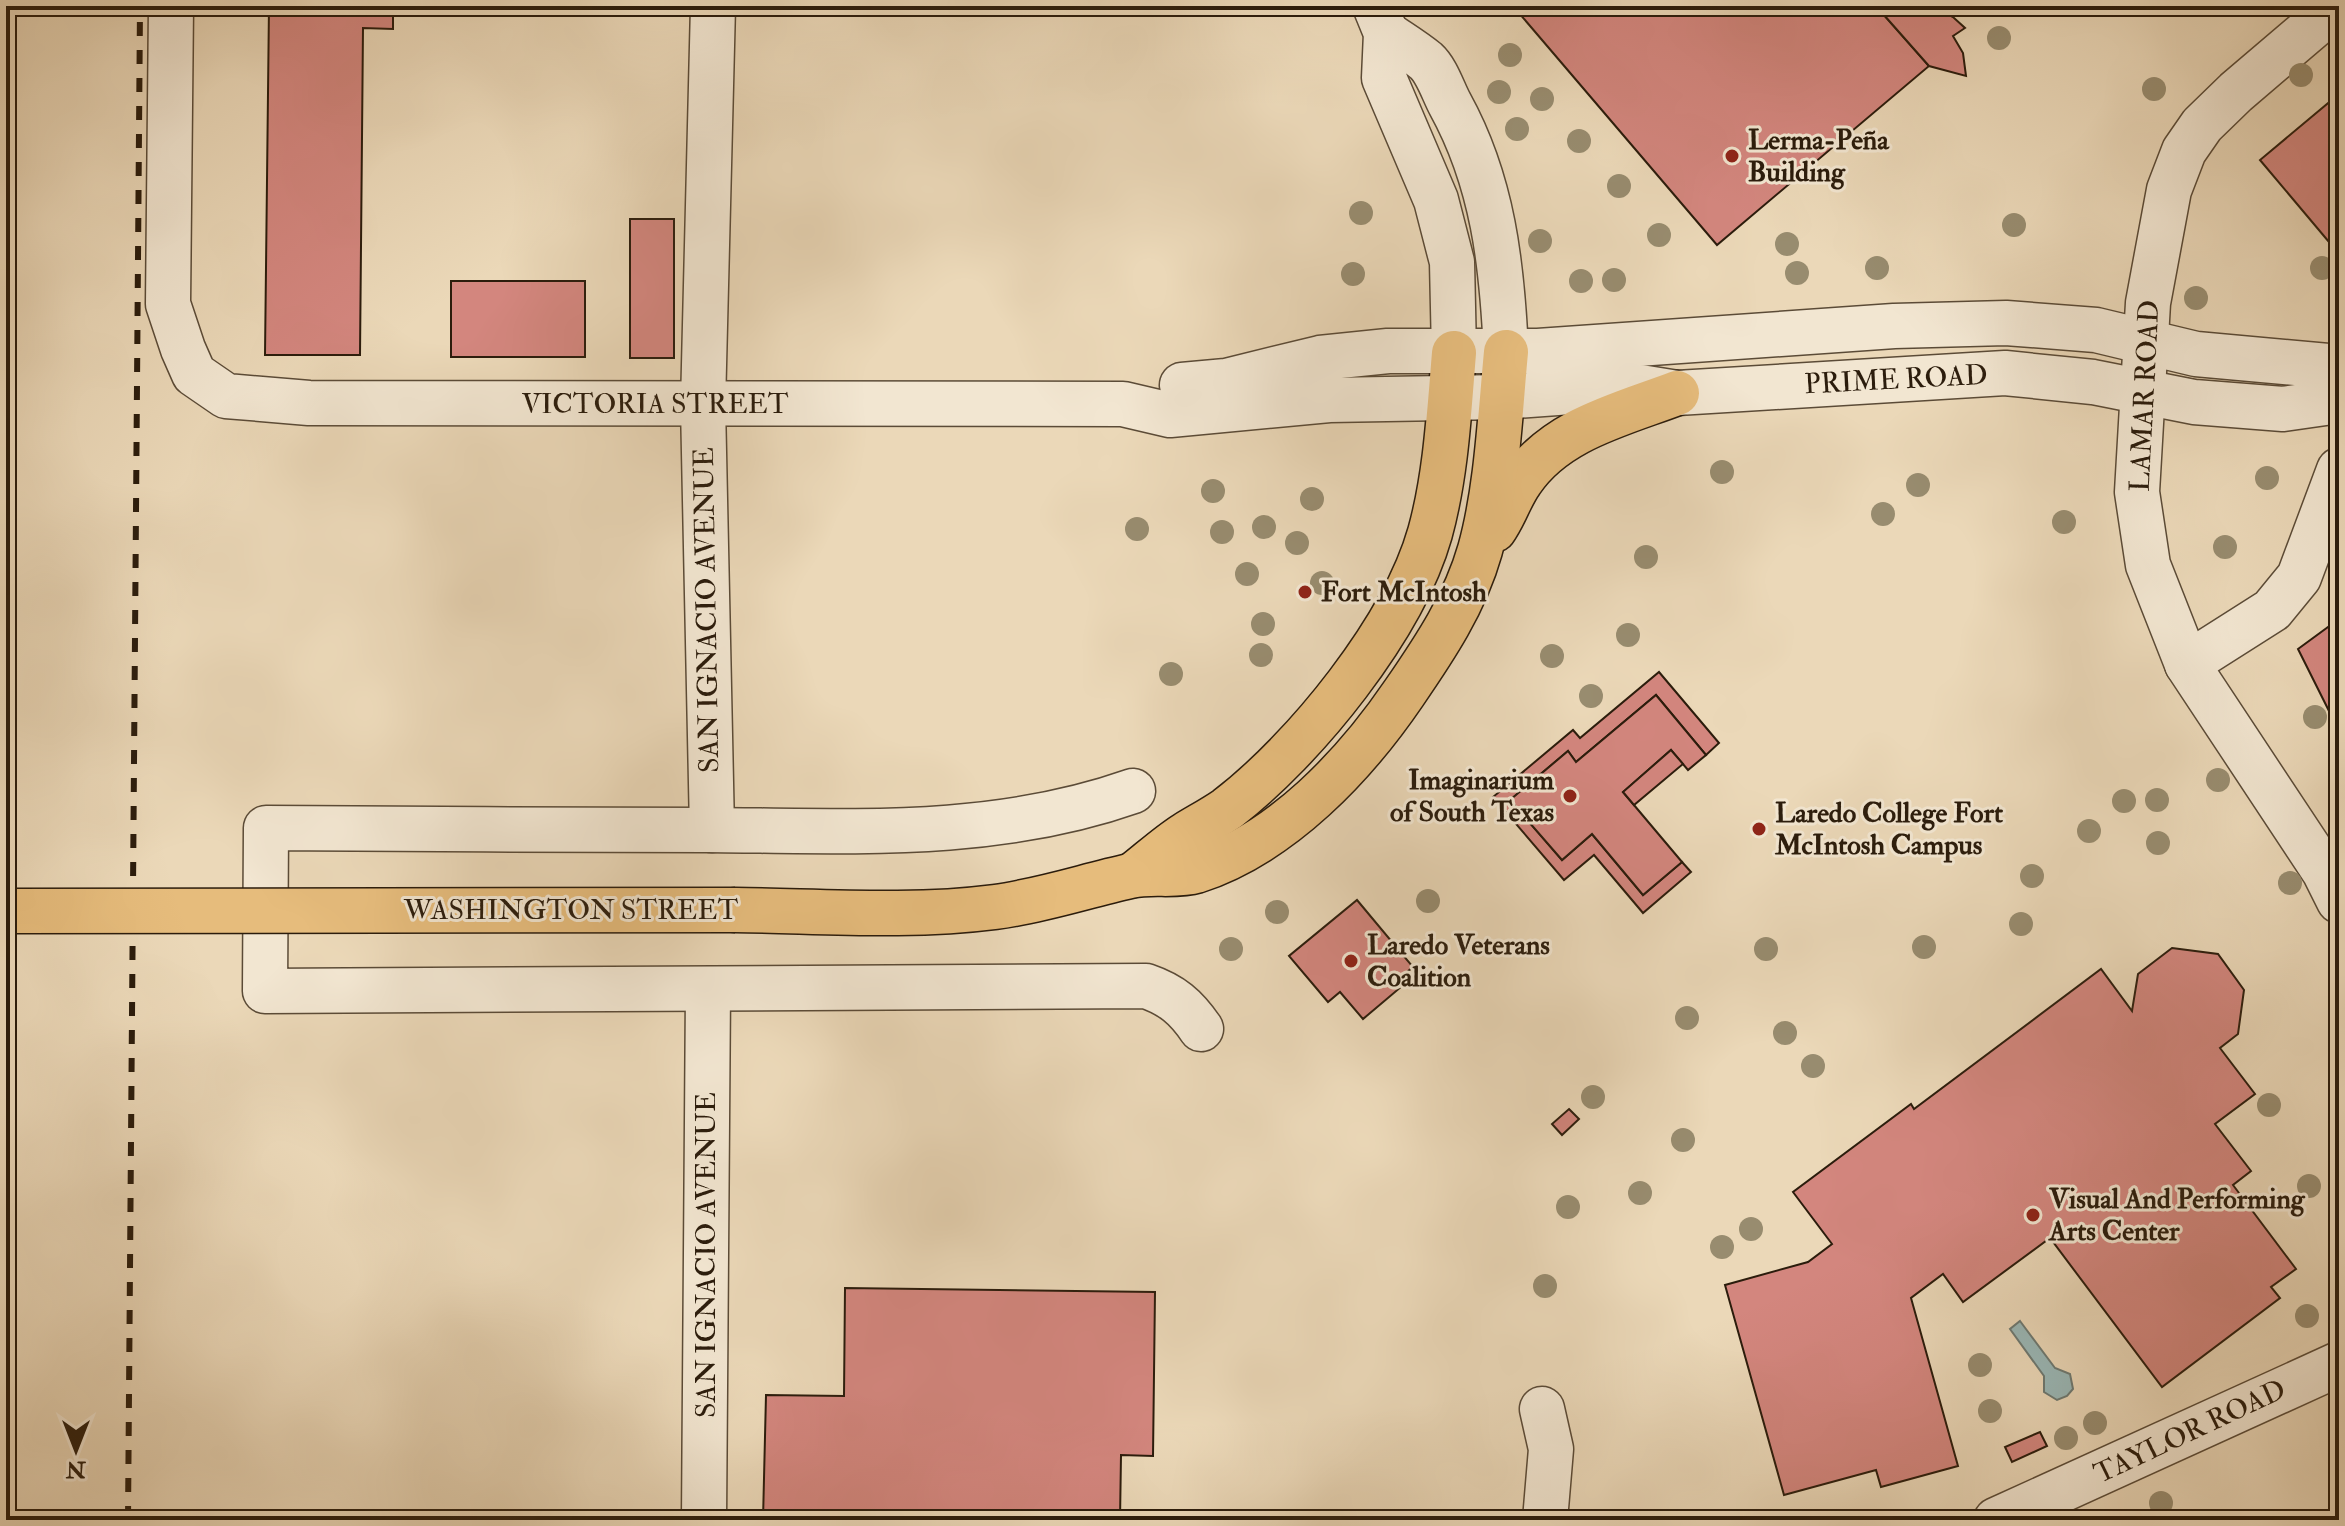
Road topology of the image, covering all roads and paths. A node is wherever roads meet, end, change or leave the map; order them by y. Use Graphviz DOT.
graph roads {
  1 [pos="171,6"];
  2 [pos="713,6"];
  3 [pos="2337,6"];
  4 [pos="1380,20"];
  5 [pos="2144,344"];
  6 [pos="1506,352"];
  7 [pos="1454,353"];
  8 [pos="2339,367"];
  9 [pos="1677,393"];
  10 [pos="2141,393"];
  11 [pos="1502,397"];
  12 [pos="1450,398"];
  13 [pos="2339,401"];
  14 [pos="1123,404"];
  15 [pos="703,405"];
  16 [pos="2339,470"];
  17 [pos="1481,548"];
  18 [pos="2187,664"];
  19 [pos="1133,791"];
  20 [pos="712,830"];
  21 [pos="1133,875"];
  22 [pos="2339,901"];
  23 [pos="6,911"];
  24 [pos="708,989"];
  25 [pos="1201,1029"];
  26 [pos="2339,1364"];
  27 [pos="1542,1409"];
  28 [pos="2013,1517"];
  29 [pos="704,1520"];
  30 [pos="1545,1520"];
  1 -- 15 [label="street, VICTORIA STREET"];
  2 -- 15 [label="street, SAN IGNACIO AVENUE"];
  3 -- 5 [label="street, LAMAR ROAD"];
  4 -- 6 [label="street"];
  4 -- 7 [label="street"];
  5 -- 6 [label="street, PRIME ROAD"];
  5 -- 8 [label="street, PRIME ROAD"];
  5 -- 10 [label="street, LAMAR ROAD"];
  6 -- 7 [label="street, PRIME ROAD"];
  6 -- 11 [label="main road"];
  7 -- 12 [label="main road"];
  7 -- 14 [label="street, VICTORIA STREET"];
  9 -- 10 [label="street, PRIME ROAD"];
  9 -- 11 [label="street, PRIME ROAD"];
  9 -- 17 [label="main road"];
  10 -- 13 [label="street, PRIME ROAD"];
  10 -- 18 [label="street, LAMAR ROAD"];
  11 -- 12 [label="street, PRIME ROAD"];
  11 -- 17 [label="main road"];
  12 -- 14 [label="street, VICTORIA STREET"];
  12 -- 21 [label="main road"];
  14 -- 15 [label="street, VICTORIA STREET"];
  15 -- 20 [label="street, SAN IGNACIO AVENUE"];
  16 -- 18 [label="street"];
  17 -- 21 [label="main road"];
  18 -- 22 [label="street, LAMAR ROAD"];
  19 -- 20 [label="street"];
  20 -- 24 [label="street"];
  21 -- 23 [label="main road, WASHINGTON STREET, bridge"];
  24 -- 25 [label="street"];
  24 -- 29 [label="street, SAN IGNACIO AVENUE"];
  26 -- 28 [label="street, TAYLOR ROAD"];
  27 -- 30 [label="street"];
}
